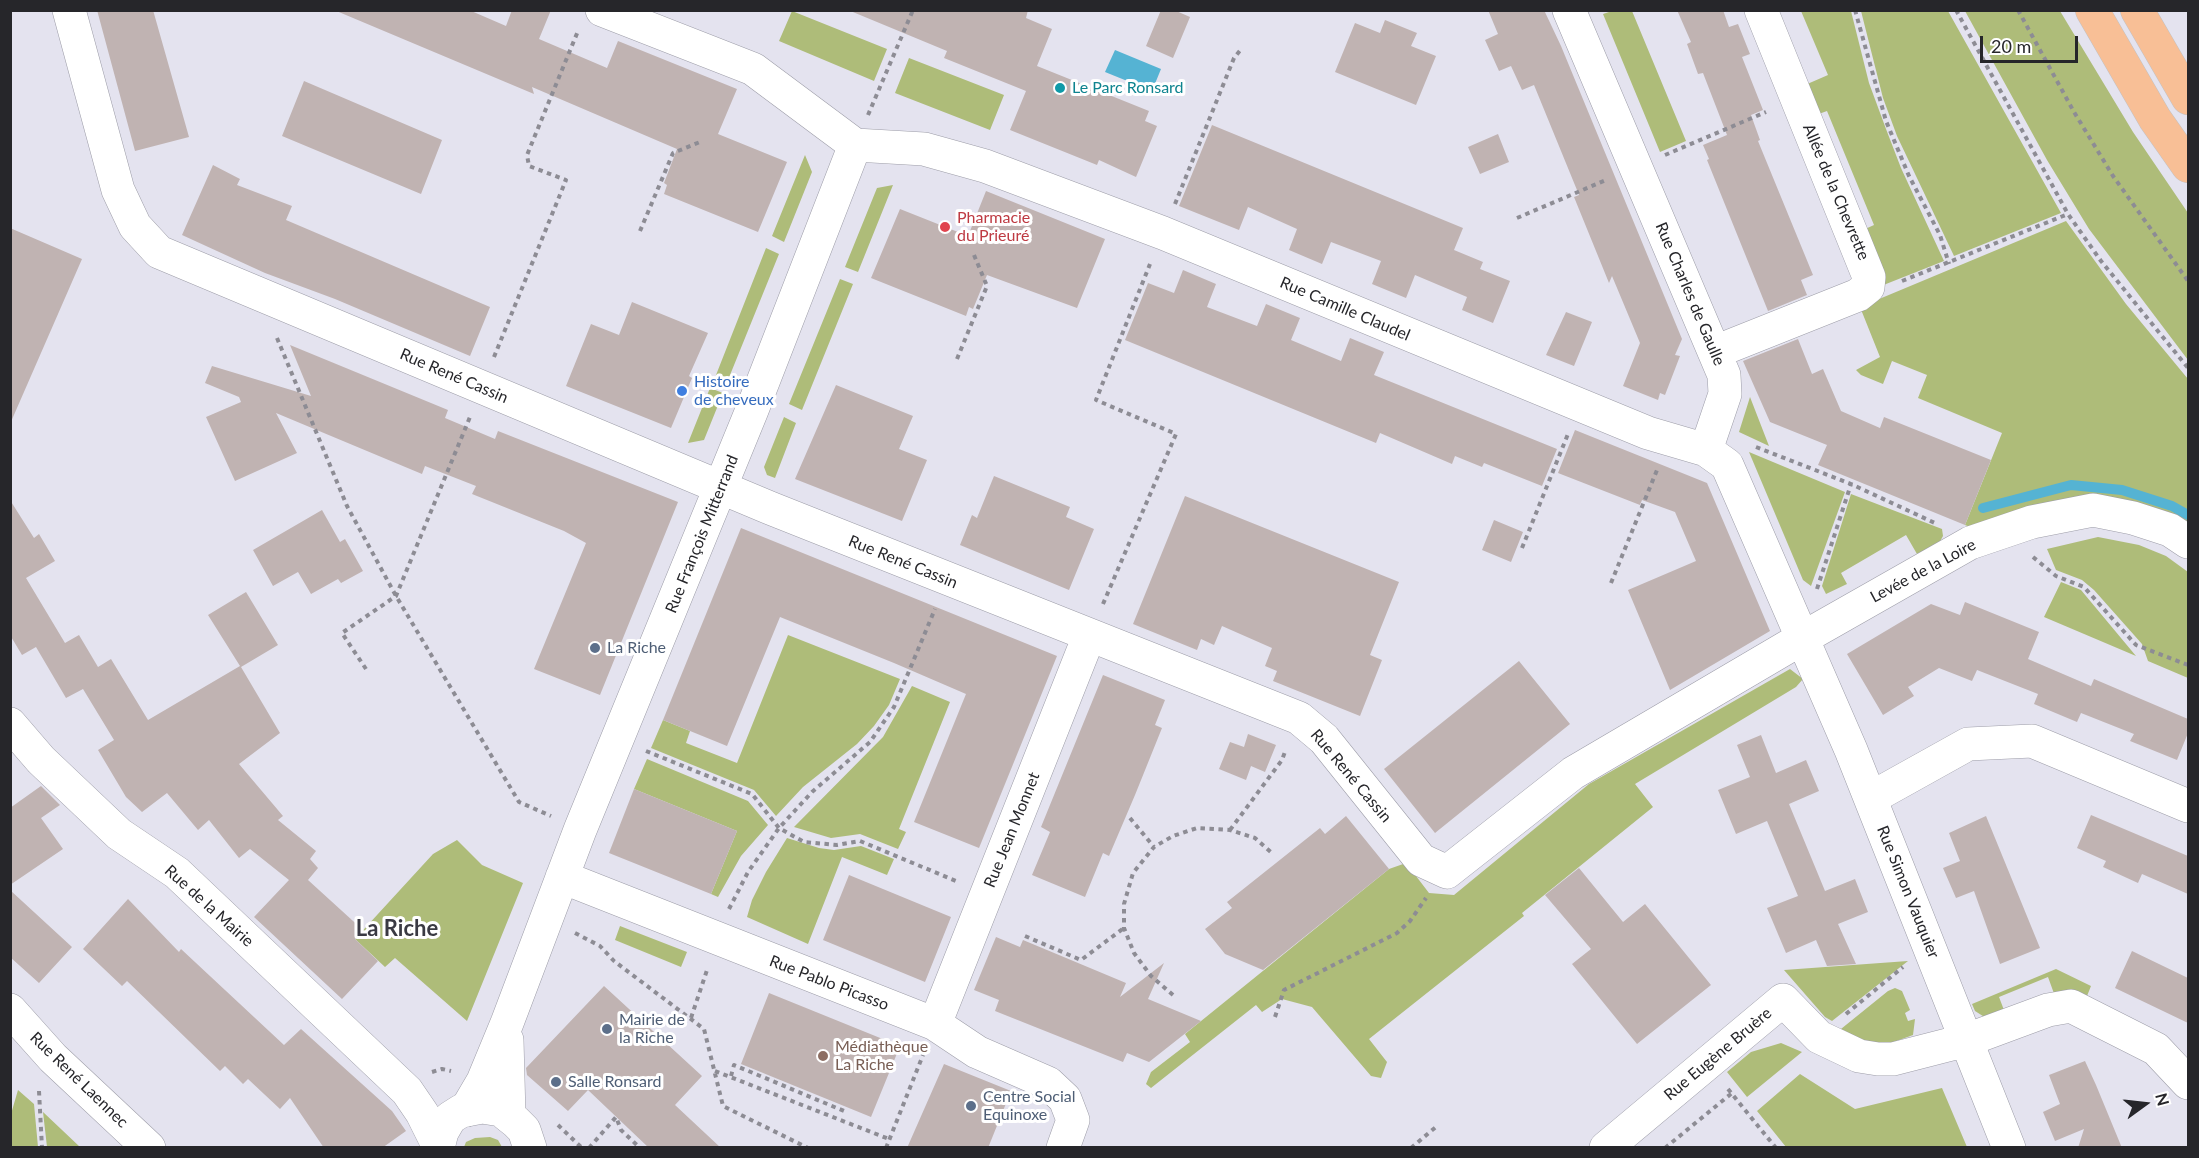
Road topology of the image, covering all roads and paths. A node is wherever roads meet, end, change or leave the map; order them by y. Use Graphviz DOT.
graph roads {
  1 [pos="69,10"];
  2 [pos="913,10"];
  3 [pos="1569,10"];
  4 [pos="1761,10"];
  5 [pos="1855,10"];
  6 [pos="1956,10"];
  7 [pos="2018,10"];
  8 [pos="2092,10"];
  9 [pos="2137,10"];
  10 [pos="592,16"];
  11 [pos="1242,48"];
  12 [pos="2188,98"];
  13 [pos="700,142"];
  14 [pos="855,145"];
  15 [pos="2188,166"];
  16 [pos="2068,214"];
  17 [pos="640,231"];
  18 [pos="1163,233"];
  19 [pos="974,255"];
  20 [pos="1949,264"];
  21 [pos="2188,281"];
  22 [pos="1868,287"];
  23 [pos="285,305"];
  24 [pos="1715,352"];
  25 [pos="957,359"];
  26 [pos="2188,368"];
  27 [pos="482,388"];
  28 [pos="1579,405"];
  29 [pos="1669,440"];
  30 [pos="1710,441"];
  31 [pos="1851,484"];
  32 [pos="721,488"];
  33 [pos="2188,542"];
  34 [pos="1970,543"];
  35 [pos="1522,549"];
  36 [pos="2026,551"];
  37 [pos="947,580"];
  38 [pos="1611,584"];
  39 [pos="396,596"];
  40 [pos="1089,636"];
  41 [pos="1801,639"];
  42 [pos="2188,665"];
  43 [pos="366,669"];
  44 [pos="1299,718"];
  45 [pos="15,736"];
  46 [pos="649,753"];
  47 [pos="1871,798"];
  48 [pos="2188,806"];
  49 [pos="1130,818"];
  50 [pos="778,828"];
  51 [pos="580,830"];
  52 [pos="1230,830"];
  53 [pos="1154,848"];
  54 [pos="1273,854"];
  55 [pos="1436,869"];
  56 [pos="562,877"];
  57 [pos="986,893"];
  58 [pos="732,902"];
  59 [pos="1124,928"];
  60 [pos="1025,936"];
  61 [pos="600,946"];
  62 [pos="1929,946"];
  63 [pos="705,978"];
  64 [pos="1173,995"];
  65 [pos="10,1010"];
  66 [pos="1275,1017"];
  67 [pos="691,1018"];
  68 [pos="507,1023"];
  69 [pos="935,1024"];
  70 [pos="1819,1037"];
  71 [pos="1967,1040"];
  72 [pos="53,1059"];
  73 [pos="1707,1063"];
  74 [pos="715,1071"];
  75 [pos="730,1076"];
  76 [pos="2188,1083"];
  77 [pos="407,1091"];
  78 [pos="1732,1093"];
  79 [pos="845,1107"];
  80 [pos="463,1110"];
  81 [pos="509,1116"];
  82 [pos="1437,1126"];
  83 [pos="1068,1134"];
  84 [pos="889,1139"];
  85 [pos="438,1145"];
  86 [pos="42,1148"];
  87 [pos="149,1148"];
  88 [pos="530,1148"];
  89 [pos="589,1148"];
  90 [pos="640,1148"];
  91 [pos="808,1148"];
  92 [pos="886,1148"];
  93 [pos="1411,1148"];
  94 [pos="1606,1148"];
  95 [pos="1665,1148"];
  96 [pos="1776,1148"];
  97 [pos="2009,1148"];
  1 -- 23 [label="street, Rue René Cassin"];
  2 -- 14 [label="path"];
  3 -- 24 [label="street, Rue Charles de Gaulle"];
  4 -- 22 [label="street, Allée de la Chevrette"];
  5 -- 20 [label="path"];
  6 -- 16 [label="path"];
  7 -- 21 [label="path"];
  8 -- 15 [label="highway"];
  9 -- 12 [label="highway"];
  10 -- 14 [label="street"];
  10 -- 27 [label="path"];
  11 -- 18 [label="path"];
  13 -- 17 [label="path"];
  14 -- 18 [label="street, Rue Camille Claudel"];
  14 -- 32 [label="street, Rue François Mitterrand"];
  16 -- 20 [label="path"];
  16 -- 26 [label="path"];
  18 -- 28 [label="street, Rue Camille Claudel"];
  18 -- 40 [label="path"];
  19 -- 25 [label="path"];
  20 -- 22 [label="path"];
  22 -- 24 [label="street"];
  23 -- 27 [label="street, Rue René Cassin"];
  23 -- 39 [label="path"];
  24 -- 30 [label="street, Rue Charles de Gaulle"];
  27 -- 32 [label="street, Rue René Cassin"];
  27 -- 39 [label="path"];
  28 -- 29 [label="street, Rue Camille Claudel"];
  28 -- 35 [label="path"];
  29 -- 30 [label="street, Rue Camille Claudel"];
  29 -- 38 [label="path"];
  30 -- 31 [label="path"];
  30 -- 41 [label="street"];
  31 -- 34 [label="path"];
  31 -- 41 [label="path"];
  32 -- 37 [label="street, Rue René Cassin"];
  32 -- 51 [label="street, Rue François Mitterrand"];
  33 -- 34 [label="street, Levée de la Loire"];
  34 -- 41 [label="street, Levée de la Loire"];
  36 -- 42 [label="path"];
  37 -- 40 [label="street, Rue René Cassin"];
  37 -- 50 [label="path"];
  39 -- 43 [label="path"];
  39 -- 51 [label="path"];
  40 -- 44 [label="street, Rue René Cassin"];
  40 -- 57 [label="street, Rue Jean Monnet"];
  41 -- 47 [label="street, Rue Simon Vauquier"];
  41 -- 55 [label="street"];
  44 -- 52 [label="path"];
  44 -- 55 [label="street, Rue René Cassin"];
  45 -- 77 [label="street, Rue de la Mairie"];
  46 -- 50 [label="path"];
  47 -- 48 [label="street"];
  47 -- 62 [label="street, Rue Simon Vauquier"];
  49 -- 53 [label="path"];
  50 -- 57 [label="path"];
  50 -- 58 [label="path"];
  51 -- 56 [label="street, Rue François Mitterrand"];
  52 -- 53 [label="path"];
  52 -- 54 [label="path"];
  53 -- 59 [label="path"];
  55 -- 66 [label="path"];
  56 -- 68 [label="street, Rue François Mitterrand"];
  56 -- 69 [label="street, Rue Pablo Picasso"];
  57 -- 69 [label="street, Rue Jean Monnet"];
  59 -- 60 [label="path"];
  59 -- 64 [label="path"];
  61 -- 67 [label="path"];
  62 -- 70 [label="path"];
  62 -- 71 [label="street, Rue Simon Vauquier"];
  63 -- 67 [label="path"];
  65 -- 72 [label="street, Rue René Laennec"];
  67 -- 74 [label="path"];
  68 -- 80 [label="street, Rue François Mitterrand"];
  68 -- 81 [label="street, Rue François Mitterrand"];
  69 -- 83 [label="street, Rue Pablo Picasso"];
  69 -- 84 [label="path"];
  70 -- 71 [label="street, Rue Eugène Bruère"];
  70 -- 73 [label="street, Rue Eugène Bruère"];
  71 -- 76 [label="street, Rue Eugène Bruère"];
  71 -- 97 [label="street, Rue Simon Vauquier"];
  72 -- 86 [label="path"];
  72 -- 87 [label="street, Rue René Laennec"];
  73 -- 78 [label="path"];
  73 -- 94 [label="street, Rue Eugène Bruère"];
  74 -- 75 [label="path"];
  74 -- 91 [label="path"];
  75 -- 79 [label="path"];
  75 -- 84 [label="path"];
  77 -- 80 [label="street, Rue de la Mairie"];
  77 -- 85 [label="street, Rue de la Mairie"];
  78 -- 95 [label="path"];
  78 -- 96 [label="path"];
  80 -- 81 [label="street"];
  80 -- 85 [label="street, Rue François Mitterrand"];
  81 -- 88 [label="street"];
  82 -- 93 [label="path"];
  84 -- 92 [label="path"];
  89 -- 90 [label="path"];
}
